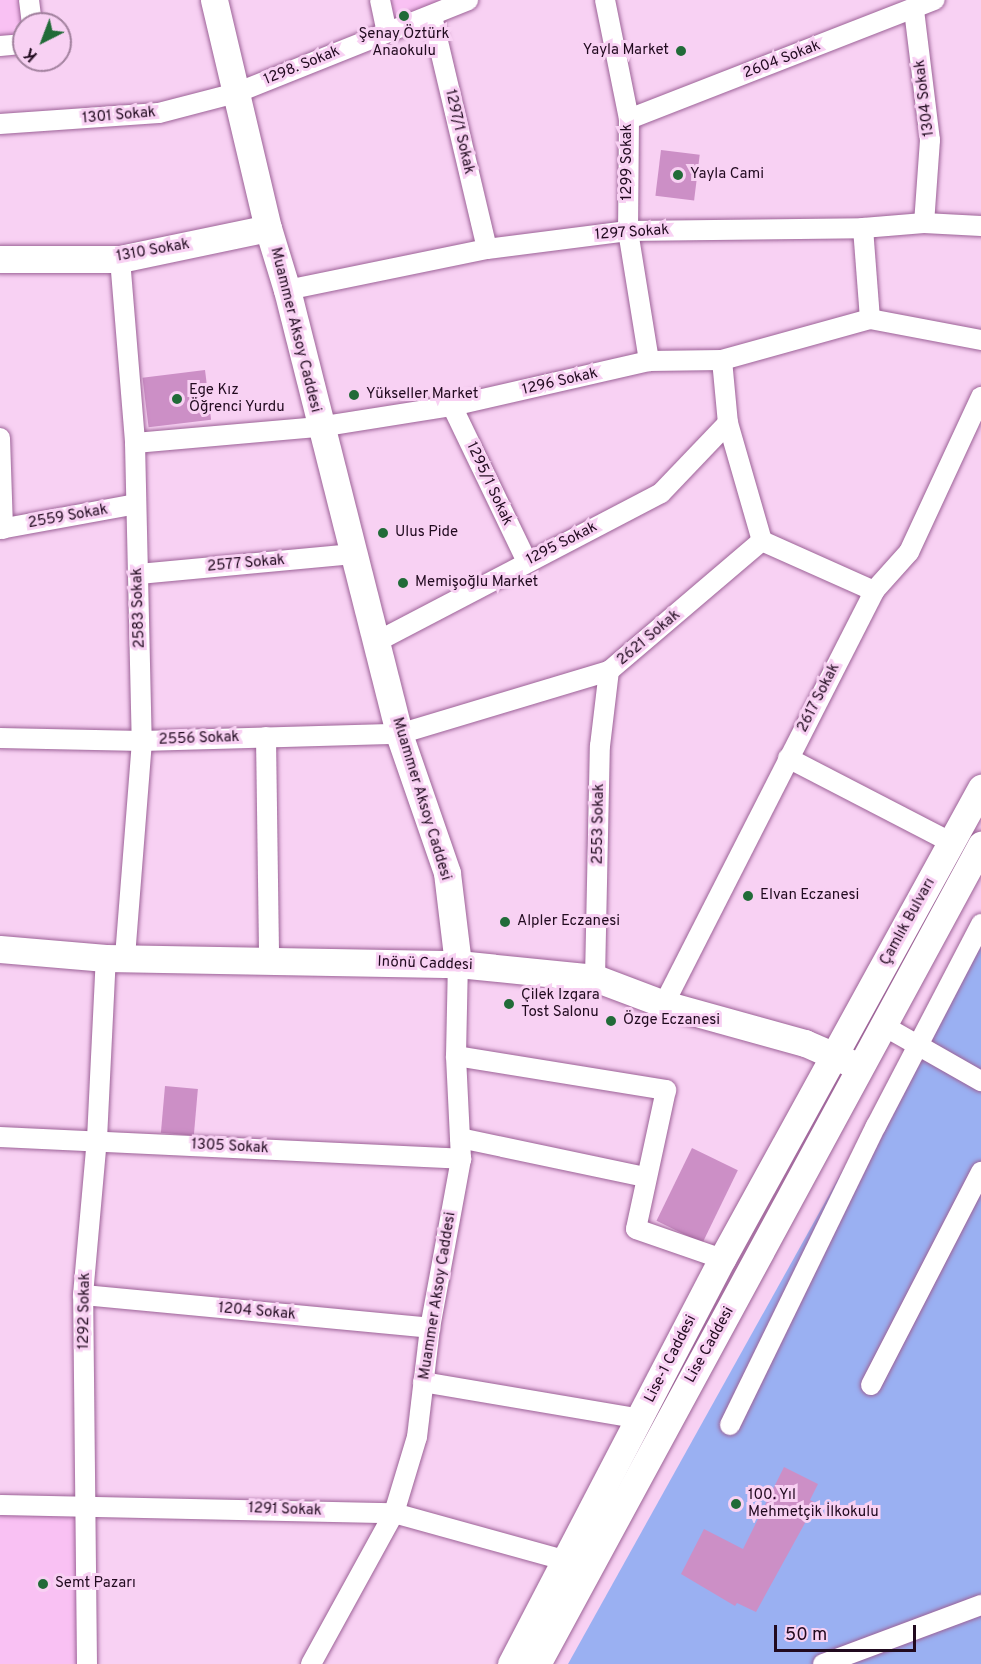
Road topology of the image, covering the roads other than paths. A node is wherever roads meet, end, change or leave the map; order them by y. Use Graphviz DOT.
graph roads {
  1 [pos="214,0"];
  2 [pos="380,0"];
  3 [pos="468,0"];
  4 [pos="605,0"];
  5 [pos="935,0"];
  6 [pos="914,10"];
  7 [pos="432,16"];
  8 [pos="387,32"];
  9 [pos="236,93"];
  10 [pos="628,119"];
  11 [pos="0,124"];
  12 [pos="924,223"];
  13 [pos="981,226"];
  14 [pos="268,228"];
  15 [pos="863,228"];
  16 [pos="628,231"];
  17 [pos="487,249"];
  18 [pos="0,259"];
  19 [pos="120,259"];
  20 [pos="287,290"];
  21 [pos="870,319"];
  22 [pos="981,340"];
  23 [pos="722,360"];
  24 [pos="649,361"];
  25 [pos="981,397"];
  26 [pos="452,406"];
  27 [pos="728,423"];
  28 [pos="319,427"];
  29 [pos="0,438"];
  30 [pos="135,443"];
  31 [pos="136,504"];
  32 [pos="2,529"];
  33 [pos="762,541"];
  34 [pos="354,554"];
  35 [pos="526,562"];
  36 [pos="138,574"];
  37 [pos="874,591"];
  38 [pos="378,641"];
  39 [pos="609,671"];
  40 [pos="399,734"];
  41 [pos="266,737"];
  42 [pos="0,738"];
  43 [pos="142,741"];
  44 [pos="788,758"];
  45 [pos="981,788"];
  46 [pos="951,843"];
  47 [pos="981,845"];
  48 [pos="981,924"];
  49 [pos="0,949"];
  50 [pos="115,958"];
  51 [pos="268,958"];
  52 [pos="458,964"];
  53 [pos="596,978"];
  54 [pos="664,1004"];
  55 [pos="884,1026"];
  56 [pos="919,1046"];
  57 [pos="456,1056"];
  58 [pos="836,1056"];
  59 [pos="861,1068"];
  60 [pos="981,1081"];
  61 [pos="0,1137"];
  62 [pos="460,1138"];
  63 [pos="97,1139"];
  64 [pos="461,1159"];
  65 [pos="981,1172"];
  66 [pos="645,1177"];
  67 [pos="722,1258"];
  68 [pos="83,1295"];
  69 [pos="430,1328"];
  70 [pos="423,1382"];
  71 [pos="870,1385"];
  72 [pos="641,1419"];
  73 [pos="730,1425"];
  74 [pos="0,1505"];
  75 [pos="86,1505"];
  76 [pos="394,1513"];
  77 [pos="564,1560"];
  78 [pos="981,1605"];
  79 [pos="87,1664"];
  80 [pos="311,1664"];
  81 [pos="511,1664"];
  82 [pos="537,1664"];
  83 [pos="823,1664"];
  1 -- 9 [label="street, Muammer Aksoy Caddesi"];
  2 -- 8 [label="street"];
  3 -- 7 [label="street, 1298. Sokak"];
  4 -- 10 [label="street, 1299 Sokak"];
  5 -- 6 [label="street, 2604 Sokak"];
  6 -- 10 [label="street, 2604 Sokak"];
  6 -- 12 [label="street, 1304 Sokak"];
  7 -- 8 [label="street, 1298. Sokak"];
  7 -- 17 [label="street, 1297/1 Sokak"];
  8 -- 9 [label="street, 1298. Sokak"];
  9 -- 11 [label="street, 1301 Sokak"];
  9 -- 14 [label="street, Muammer Aksoy Caddesi"];
  10 -- 16 [label="street, 1299 Sokak"];
  12 -- 13 [label="street, 1297 Sokak"];
  12 -- 15 [label="street, 1297 Sokak"];
  14 -- 19 [label="street, 1310 Sokak"];
  14 -- 20 [label="street, Muammer Aksoy Caddesi"];
  15 -- 16 [label="street, 1297 Sokak"];
  15 -- 21 [label="street"];
  16 -- 17 [label="street, 1297 Sokak"];
  16 -- 24 [label="street, 1299 Sokak"];
  17 -- 20 [label="street, 1297 Sokak"];
  18 -- 19 [label="street, 1310 Sokak"];
  19 -- 30 [label="street, 2583 Sokak"];
  20 -- 28 [label="street, Muammer Aksoy Caddesi"];
  21 -- 22 [label="street, 1296 Sokak"];
  21 -- 23 [label="street, 1296 Sokak"];
  23 -- 24 [label="street, 1296 Sokak"];
  23 -- 27 [label="street"];
  24 -- 26 [label="street, 1296 Sokak"];
  25 -- 37 [label="street, 2617 Sokak"];
  26 -- 28 [label="street, 1296 Sokak"];
  26 -- 35 [label="street, 1295/1 Sokak"];
  27 -- 33 [label="street"];
  27 -- 35 [label="street, 1295 Sokak"];
  28 -- 30 [label="street, 1296 Sokak"];
  28 -- 34 [label="street, Muammer Aksoy Caddesi"];
  29 -- 32 [label="street"];
  30 -- 31 [label="street, 2583 Sokak"];
  31 -- 32 [label="street, 2559 Sokak"];
  31 -- 36 [label="street, 2583 Sokak"];
  33 -- 37 [label="street"];
  33 -- 39 [label="street, 2621 Sokak"];
  34 -- 36 [label="street, 2577 Sokak"];
  34 -- 38 [label="street, Muammer Aksoy Caddesi"];
  35 -- 38 [label="street, 1295 Sokak"];
  36 -- 43 [label="street, 2583 Sokak"];
  37 -- 44 [label="street, 2617 Sokak"];
  38 -- 40 [label="street, Muammer Aksoy Caddesi"];
  39 -- 40 [label="street, 2621 Sokak"];
  39 -- 53 [label="street, 2553 Sokak"];
  40 -- 41 [label="street, 2556 Sokak"];
  40 -- 52 [label="street, Muammer Aksoy Caddesi"];
  41 -- 43 [label="street, 2556 Sokak"];
  41 -- 51 [label="street"];
  42 -- 43 [label="street, 2556 Sokak"];
  43 -- 50 [label="street, 2583 Sokak"];
  44 -- 46 [label="street"];
  44 -- 54 [label="street, 2617 Sokak"];
  45 -- 46 [label="street, Çamlık Bulvarı"];
  46 -- 58 [label="street, Çamlık Bulvarı"];
  47 -- 55 [label="street, Çamlık Bulvarı"];
  48 -- 56 [label="street"];
  49 -- 50 [label="street, Inönü Caddesi"];
  50 -- 51 [label="street, Inönü Caddesi"];
  50 -- 63 [label="street, 1292 Sokak"];
  51 -- 52 [label="street, Inönü Caddesi"];
  52 -- 53 [label="street, Inönü Caddesi"];
  52 -- 57 [label="street, Muammer Aksoy Caddesi"];
  53 -- 54 [label="street, Inönü Caddesi"];
  54 -- 58 [label="street, Inönü Caddesi"];
  55 -- 56 [label="street"];
  55 -- 59 [label="street, Lise Caddesi"];
  56 -- 60 [label="street"];
  56 -- 73 [label="street"];
  57 -- 62 [label="street, Muammer Aksoy Caddesi"];
  57 -- 66 [label="street"];
  58 -- 59 [label="street, Inönü Caddesi"];
  58 -- 67 [label="street, Lise-1 Caddesi"];
  59 -- 82 [label="street, Lise Caddesi"];
  61 -- 63 [label="street, 1305 Sokak"];
  62 -- 64 [label="street, Muammer Aksoy Caddesi"];
  62 -- 66 [label="street"];
  63 -- 64 [label="street, 1305 Sokak"];
  63 -- 68 [label="street, 1292 Sokak"];
  64 -- 69 [label="street, Muammer Aksoy Caddesi"];
  65 -- 71 [label="street"];
  66 -- 67 [label="street"];
  67 -- 72 [label="street, Lise-1 Caddesi"];
  68 -- 69 [label="street, 1204 Sokak"];
  68 -- 75 [label="street, 1292 Sokak"];
  69 -- 70 [label="street, Muammer Aksoy Caddesi"];
  70 -- 72 [label="street"];
  70 -- 76 [label="street, Muammer Aksoy Caddesi"];
  72 -- 77 [label="street, Lise-1 Caddesi"];
  74 -- 75 [label="street, 1291 Sokak"];
  75 -- 76 [label="street, 1291 Sokak"];
  75 -- 79 [label="street, 1292 Sokak"];
  76 -- 77 [label="street, 1291 Sokak"];
  76 -- 80 [label="street, Muammer Aksoy Caddesi"];
  77 -- 81 [label="street, Lise-1 Caddesi"];
  78 -- 83 [label="street"];
}
